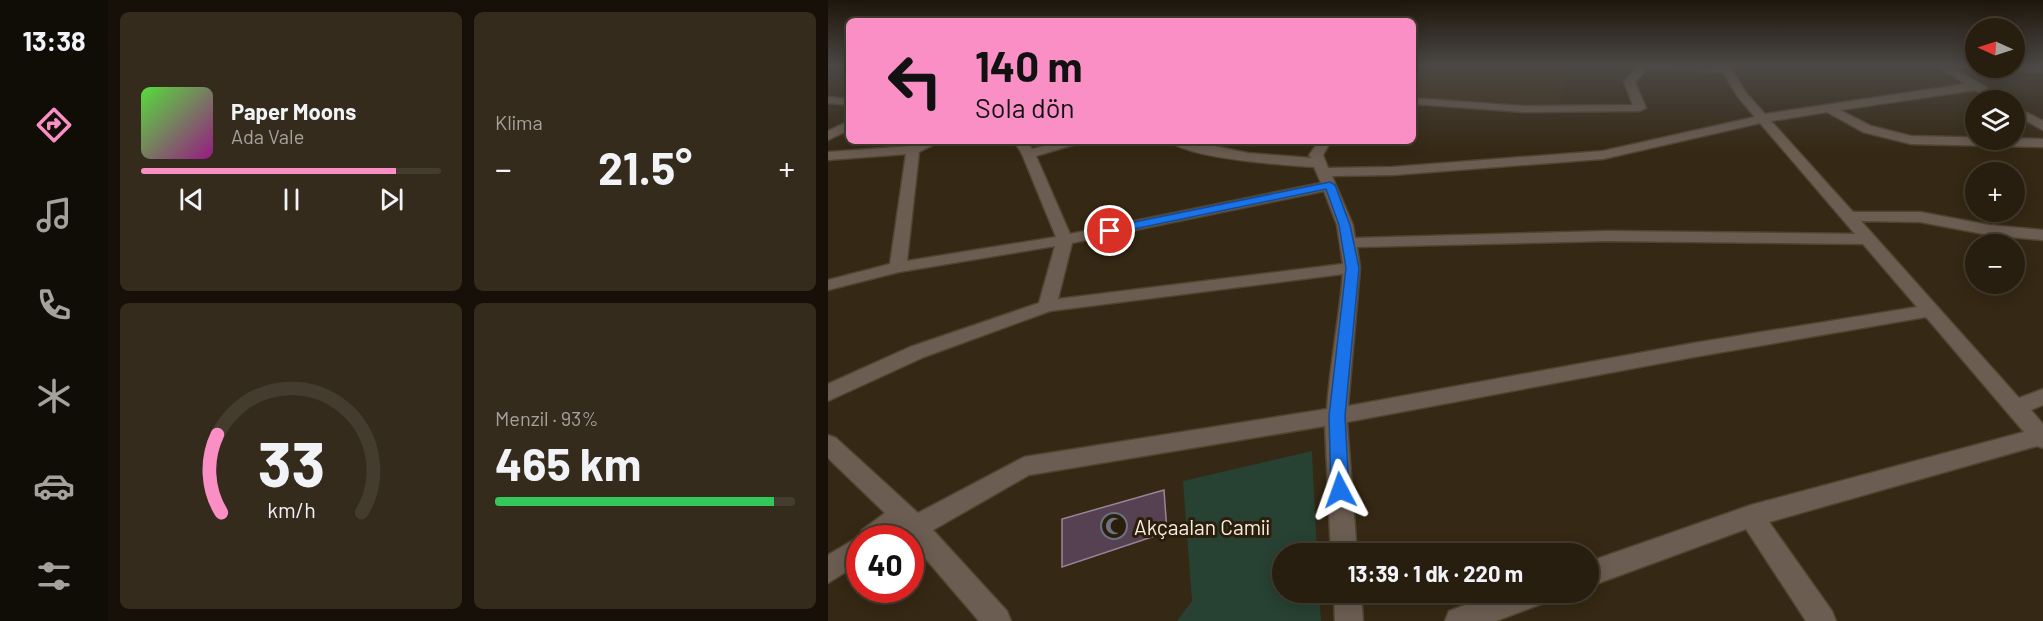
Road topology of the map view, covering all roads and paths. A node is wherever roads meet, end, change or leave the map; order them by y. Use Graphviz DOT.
graph roads {
  1 [pos="1634,94"];
  2 [pos="1741,94"];
  3 [pos="1926,94"];
  4 [pos="828,100"];
  5 [pos="1416,101"];
  6 [pos="846,102"];
  7 [pos="1830,109"];
  8 [pos="2025,115"];
  9 [pos="1764,118"];
  10 [pos="2043,126"];
  11 [pos="846,127"];
  12 [pos="828,136"];
  13 [pos="2043,143"];
  14 [pos="928,144"];
  15 [pos="1052,144"];
  16 [pos="1187,144"];
  17 [pos="1025,147"];
  18 [pos="913,150"];
  19 [pos="828,156"];
  20 [pos="1323,163"];
  21 [pos="1848,216"];
  22 [pos="1867,238"];
  23 [pos="2040,238"];
  24 [pos="1065,240"];
  25 [pos="1348,243"];
  26 [pos="898,267"];
  27 [pos="1352,268"];
  28 [pos="828,285"];
  29 [pos="1047,306"];
  30 [pos="1930,311"];
  31 [pos="828,393"];
  32 [pos="2043,397"];
  33 [pos="2017,407"];
  34 [pos="1337,416"];
  35 [pos="2042,437"];
  36 [pos="828,444"];
  37 [pos="1751,516"];
  38 [pos="909,521"];
  39 [pos="900,525"];
  40 [pos="1343,543"];
  41 [pos="846,558"];
  42 [pos="828,571"];
  43 [pos="1599,571"];
  44 [pos="1348,603"];
  45 [pos="1509,603"];
  46 [pos="997,621"];
  47 [pos="1349,621"];
  48 [pos="1459,621"];
  49 [pos="1822,621"];
  1 -- 5 [label="street"];
  2 -- 9 [label="street"];
  3 -- 7 [label="street"];
  4 -- 6 [label="street"];
  7 -- 9 [label="street"];
  7 -- 13 [label="street"];
  8 -- 10 [label="street"];
  9 -- 20 [label="street"];
  9 -- 21 [label="street"];
  11 -- 12 [label="street"];
  14 -- 18 [label="street"];
  15 -- 17 [label="street"];
  16 -- 20 [label="street"];
  17 -- 24 [label="street"];
  18 -- 19 [label="street"];
  18 -- 26 [label="street"];
  20 -- 24 [label="street"];
  20 -- 25 [label="street"];
  21 -- 22 [label="street"];
  21 -- 23 [label="street"];
  22 -- 25 [label="street"];
  22 -- 30 [label="street"];
  24 -- 26 [label="street"];
  24 -- 29 [label="street"];
  25 -- 27 [label="street"];
  26 -- 28 [label="street"];
  27 -- 29 [label="street"];
  27 -- 34 [label="street"];
  29 -- 31 [label="street"];
  30 -- 33 [label="street"];
  30 -- 34 [label="street"];
  32 -- 33 [label="street"];
  33 -- 35 [label="street"];
  34 -- 38 [label="street"];
  34 -- 40 [label="street"];
  35 -- 37 [label="street"];
  36 -- 38 [label="street"];
  37 -- 43 [label="street"];
  37 -- 49 [label="street"];
  38 -- 39 [label="street"];
  38 -- 46 [label="street"];
  41 -- 42 [label="street"];
  44 -- 47 [label="street"];
  45 -- 48 [label="street"];
}
